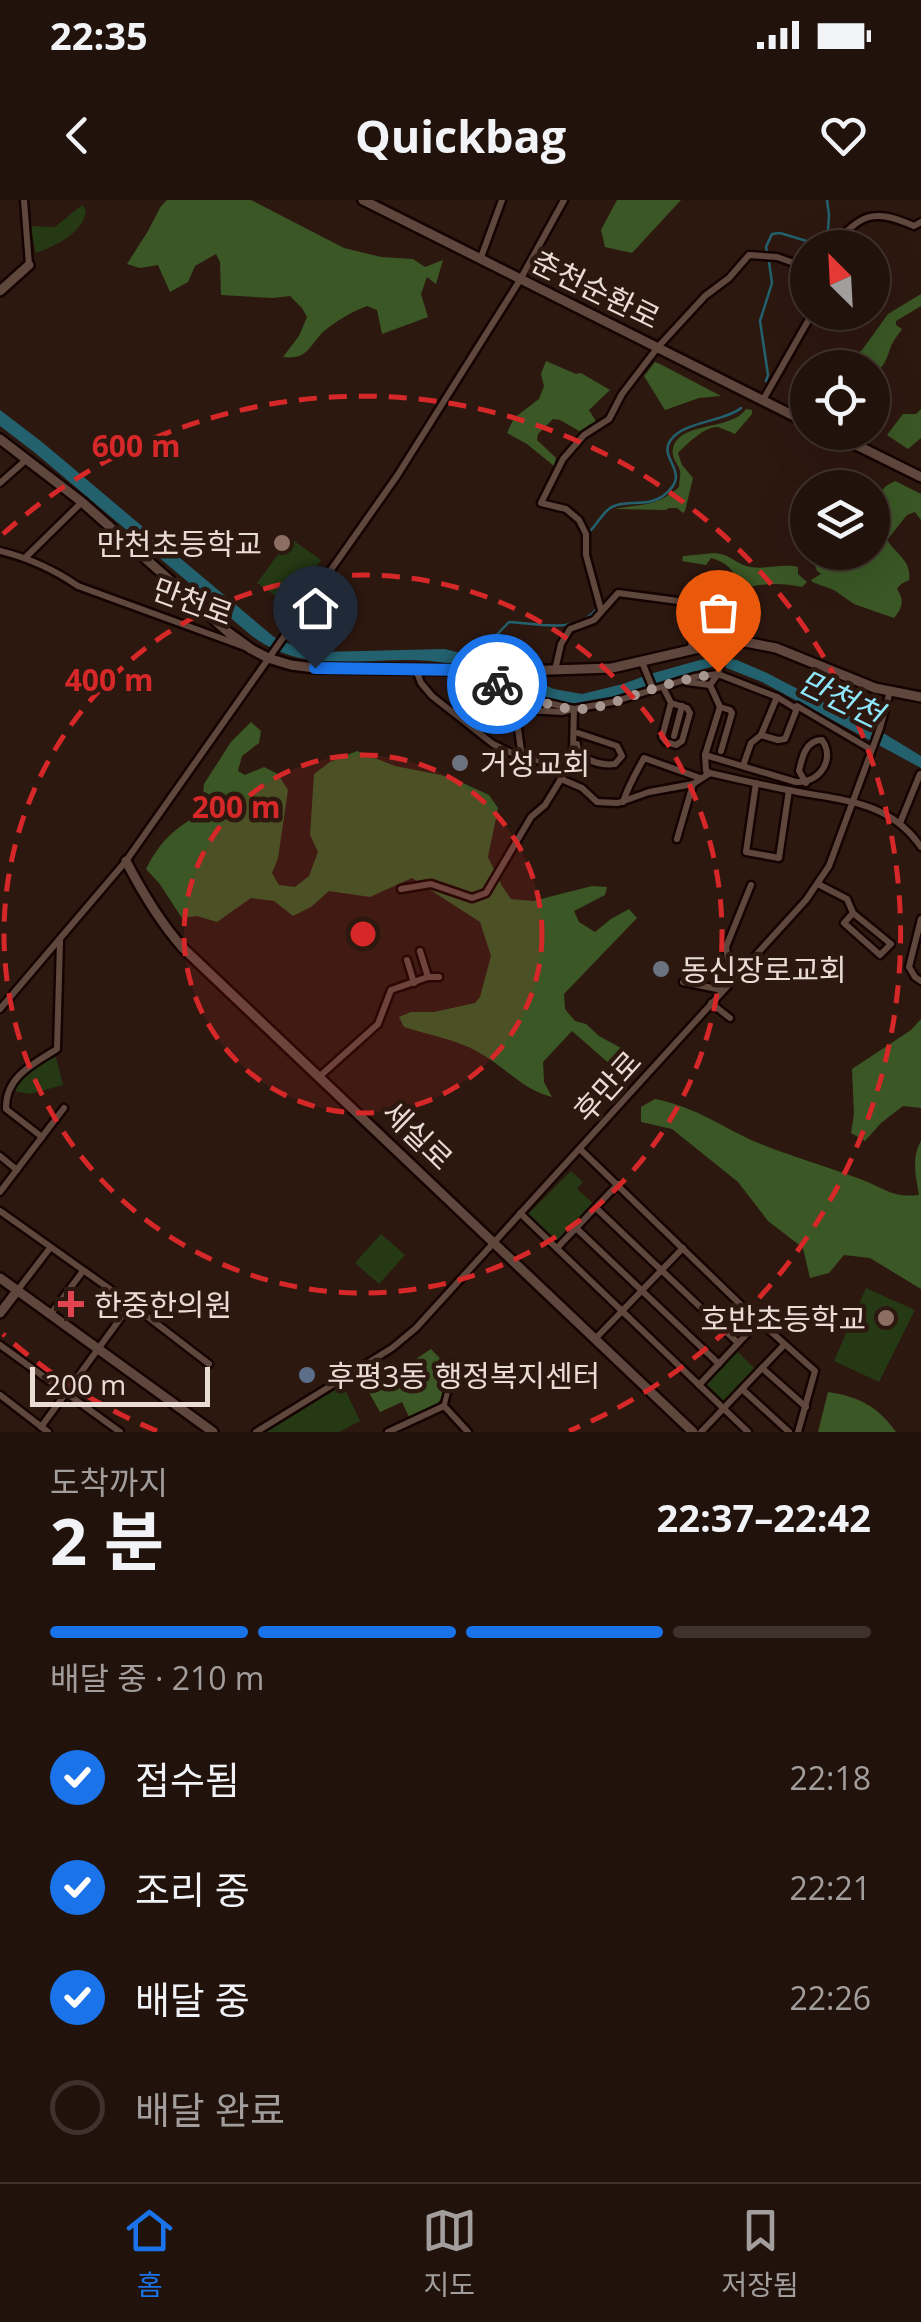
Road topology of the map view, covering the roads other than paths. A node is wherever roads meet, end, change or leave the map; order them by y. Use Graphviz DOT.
graph roads {
  1 [pos="24,200"];
  2 [pos="363,200"];
  3 [pos="502,200"];
  4 [pos="564,200"];
  5 [pos="921,222"];
  6 [pos="850,230"];
  7 [pos="480,260"];
  8 [pos="790,262"];
  9 [pos="29,265"];
  10 [pos="520,280"];
  11 [pos="0,291"];
  12 [pos="802,330"];
  13 [pos="658,346"];
  14 [pos="763,400"];
  15 [pos="790,413"];
  16 [pos="0,439"];
  17 [pos="866,450"];
  18 [pos="27,459"];
  19 [pos="921,477"];
  20 [pos="0,483"];
  21 [pos="82,502"];
  22 [pos="0,552"];
  23 [pos="26,557"];
  24 [pos="601,610"];
  25 [pos="726,648"];
  26 [pos="251,649"];
  27 [pos="690,650"];
  28 [pos="270,655"];
  29 [pos="644,666"];
  30 [pos="416,668"];
  31 [pos="466,670"];
  32 [pos="555,670"];
  33 [pos="718,673"];
  34 [pos="710,685"];
  35 [pos="663,687"];
  36 [pos="652,688"];
  37 [pos="890,691"];
  38 [pos="778,697"];
  39 [pos="921,697"];
  40 [pos="671,703"];
  41 [pos="682,706"];
  42 [pos="720,707"];
  43 [pos="574,709"];
  44 [pos="526,710"];
  45 [pos="578,733"];
  46 [pos="674,736"];
  47 [pos="761,736"];
  48 [pos="871,748"];
  49 [pos="720,751"];
  50 [pos="704,755"];
  51 [pos="522,758"];
  52 [pos="743,766"];
  53 [pos="710,773"];
  54 [pos="920,774"];
  55 [pos="561,778"];
  56 [pos="702,778"];
  57 [pos="756,783"];
  58 [pos="806,783"];
  59 [pos="692,784"];
  60 [pos="788,790"];
  61 [pos="852,801"];
  62 [pos="623,802"];
  63 [pos="900,823"];
  64 [pos="677,838"];
  65 [pos="921,847"];
  66 [pos="126,860"];
  67 [pos="818,884"];
  68 [pos="751,885"];
  69 [pos="400,889"];
  70 [pos="853,913"];
  71 [pos="921,919"];
  72 [pos="60,938"];
  73 [pos="420,952"];
  74 [pos="407,960"];
  75 [pos="428,977"];
  76 [pos="439,977"];
  77 [pos="732,980"];
  78 [pos="921,981"];
  79 [pos="683,982"];
  80 [pos="414,983"];
  81 [pos="724,990"];
  82 [pos="712,1004"];
  83 [pos="0,1009"];
  84 [pos="730,1018"];
  85 [pos="320,1076"];
  86 [pos="64,1108"];
  87 [pos="42,1138"];
  88 [pos="580,1150"];
  89 [pos="0,1156"];
  90 [pos="17,1170"];
  91 [pos="618,1184"];
  92 [pos="0,1192"];
  93 [pos="596,1208"];
  94 [pos="0,1211"];
  95 [pos="520,1213"];
  96 [pos="576,1228"];
  97 [pos="494,1242"];
  98 [pos="50,1248"];
  99 [pos="556,1248"];
  100 [pos="683,1248"];
  101 [pos="661,1270"];
  102 [pos="83,1271"];
  103 [pos="0,1278"];
  104 [pos="16,1290"];
  105 [pos="642,1291"];
  106 [pos="131,1304"];
  107 [pos="622,1311"];
  108 [pos="0,1313"];
  109 [pos="50,1315"];
  110 [pos="759,1322"];
  111 [pos="595,1339"];
  112 [pos="738,1343"];
  113 [pos="0,1344"];
  114 [pos="784,1345"];
  115 [pos="97,1348"];
  116 [pos="455,1363"];
  117 [pos="209,1364"];
  118 [pos="718,1364"];
  119 [pos="762,1368"];
  120 [pos="699,1385"];
  121 [pos="742,1389"];
  122 [pos="66,1393"];
  123 [pos="0,1396"];
  124 [pos="444,1406"];
  125 [pos="723,1408"];
  126 [pos="806,1408"];
  127 [pos="44,1429"];
  128 [pos="120,1432"];
  129 [pos="213,1432"];
  130 [pos="256,1432"];
  131 [pos="388,1432"];
  132 [pos="468,1432"];
  133 [pos="693,1432"];
  134 [pos="701,1432"];
  135 [pos="748,1432"];
  136 [pos="789,1432"];
  137 [pos="798,1432"];
  1 -- 9 [label="street"];
  2 -- 7 [label="street, 춘천순환로"];
  3 -- 7 [label="street"];
  4 -- 10 [label="street"];
  5 -- 6 [label="street"];
  7 -- 10 [label="street, 춘천순환로"];
  8 -- 13 [label="street"];
  9 -- 11 [label="street"];
  10 -- 13 [label="street, 춘천순환로"];
  10 -- 28 [label="street"];
  12 -- 14 [label="street"];
  13 -- 14 [label="street, 춘천순환로"];
  13 -- 24 [label="street"];
  14 -- 15 [label="street, 춘천순환로"];
  16 -- 18 [label="street, 만천로"];
  17 -- 19 [label="street"];
  18 -- 20 [label="street"];
  18 -- 21 [label="street, 만천로"];
  21 -- 23 [label="street"];
  21 -- 26 [label="street, 만천로"];
  22 -- 23 [label="street, 만천로"];
  23 -- 26 [label="street, 만천로"];
  24 -- 27 [label="street"];
  24 -- 32 [label="street"];
  25 -- 27 [label="street"];
  25 -- 33 [label="street"];
  25 -- 37 [label="street"];
  26 -- 28 [label="street, 만천로"];
  27 -- 29 [label="street"];
  28 -- 30 [label="street, 만천로"];
  28 -- 66 [label="street"];
  29 -- 32 [label="street"];
  29 -- 36 [label="street"];
  30 -- 31 [label="street, 만천로"];
  30 -- 51 [label="street"];
  31 -- 32 [label="street, 만천로"];
  31 -- 43 [label="street"];
  31 -- 44 [label="street"];
  33 -- 34 [label="street"];
  33 -- 36 [label="street"];
  33 -- 38 [label="street"];
  33 -- 48 [label="street"];
  34 -- 35 [label="street"];
  34 -- 42 [label="street"];
  35 -- 40 [label="street"];
  35 -- 45 [label="street"];
  36 -- 43 [label="street"];
  37 -- 39 [label="street"];
  37 -- 48 [label="street, 후만로"];
  38 -- 47 [label="street"];
  38 -- 47 [label="street"];
  40 -- 41 [label="street"];
  40 -- 41 [label="street"];
  41 -- 46 [label="street"];
  42 -- 49 [label="street"];
  42 -- 50 [label="street"];
  43 -- 44 [label="street"];
  43 -- 55 [label="street"];
  44 -- 51 [label="street"];
  45 -- 45 [label="street"];
  47 -- 52 [label="street"];
  48 -- 61 [label="street, 후만로"];
  50 -- 52 [label="street"];
  50 -- 53 [label="street"];
  51 -- 55 [label="street"];
  52 -- 58 [label="street"];
  53 -- 56 [label="street"];
  53 -- 57 [label="street"];
  54 -- 63 [label="street"];
  55 -- 62 [label="street"];
  55 -- 69 [label="street"];
  56 -- 59 [label="street"];
  56 -- 62 [label="street"];
  57 -- 60 [label="street"];
  57 -- 60 [label="street"];
  58 -- 58 [label="street"];
  59 -- 62 [label="street"];
  59 -- 64 [label="street"];
  60 -- 61 [label="street"];
  61 -- 63 [label="street"];
  61 -- 67 [label="street, 후만로"];
  63 -- 65 [label="street"];
  66 -- 72 [label="street"];
  66 -- 85 [label="street, 세실로"];
  67 -- 70 [label="street"];
  67 -- 77 [label="street, 후만로"];
  68 -- 77 [label="street"];
  70 -- 70 [label="street"];
  71 -- 78 [label="street"];
  72 -- 83 [label="street"];
  72 -- 87 [label="street"];
  73 -- 75 [label="street"];
  74 -- 80 [label="street"];
  75 -- 76 [label="street"];
  75 -- 80 [label="street"];
  77 -- 81 [label="street, 후만로"];
  79 -- 81 [label="street"];
  80 -- 85 [label="street"];
  81 -- 82 [label="street, 후만로"];
  82 -- 84 [label="street"];
  82 -- 88 [label="street, 후만로"];
  85 -- 97 [label="street, 세실로"];
  86 -- 87 [label="street"];
  87 -- 90 [label="street"];
  88 -- 91 [label="street"];
  88 -- 95 [label="street, 후만로"];
  89 -- 90 [label="street"];
  90 -- 92 [label="street"];
  91 -- 93 [label="street"];
  91 -- 100 [label="street"];
  93 -- 96 [label="street"];
  93 -- 101 [label="street"];
  94 -- 98 [label="street"];
  95 -- 97 [label="street, 후만로"];
  95 -- 99 [label="street"];
  96 -- 99 [label="street"];
  96 -- 105 [label="street"];
  97 -- 111 [label="street, 세실로"];
  97 -- 130 [label="street, 후만로"];
  98 -- 102 [label="street"];
  98 -- 104 [label="street"];
  99 -- 107 [label="street"];
  100 -- 101 [label="street"];
  100 -- 110 [label="street"];
  101 -- 105 [label="street"];
  101 -- 112 [label="street"];
  102 -- 106 [label="street"];
  102 -- 109 [label="street"];
  103 -- 104 [label="street"];
  104 -- 108 [label="street"];
  104 -- 109 [label="street"];
  105 -- 107 [label="street"];
  105 -- 118 [label="street"];
  106 -- 115 [label="street"];
  106 -- 117 [label="street"];
  107 -- 111 [label="street"];
  107 -- 120 [label="street"];
  109 -- 115 [label="street"];
  110 -- 112 [label="street"];
  110 -- 114 [label="street"];
  111 -- 133 [label="street, 세실로"];
  112 -- 118 [label="street"];
  113 -- 122 [label="street"];
  114 -- 119 [label="street"];
  114 -- 126 [label="street"];
  115 -- 122 [label="street"];
  115 -- 129 [label="street"];
  116 -- 124 [label="street"];
  118 -- 120 [label="street"];
  119 -- 121 [label="street"];
  119 -- 126 [label="street"];
  120 -- 125 [label="street"];
  121 -- 125 [label="street"];
  121 -- 136 [label="street"];
  122 -- 127 [label="street"];
  122 -- 128 [label="street"];
  123 -- 127 [label="street"];
  124 -- 131 [label="street"];
  124 -- 132 [label="street"];
  125 -- 134 [label="street"];
  125 -- 135 [label="street"];
  126 -- 137 [label="street"];
}
